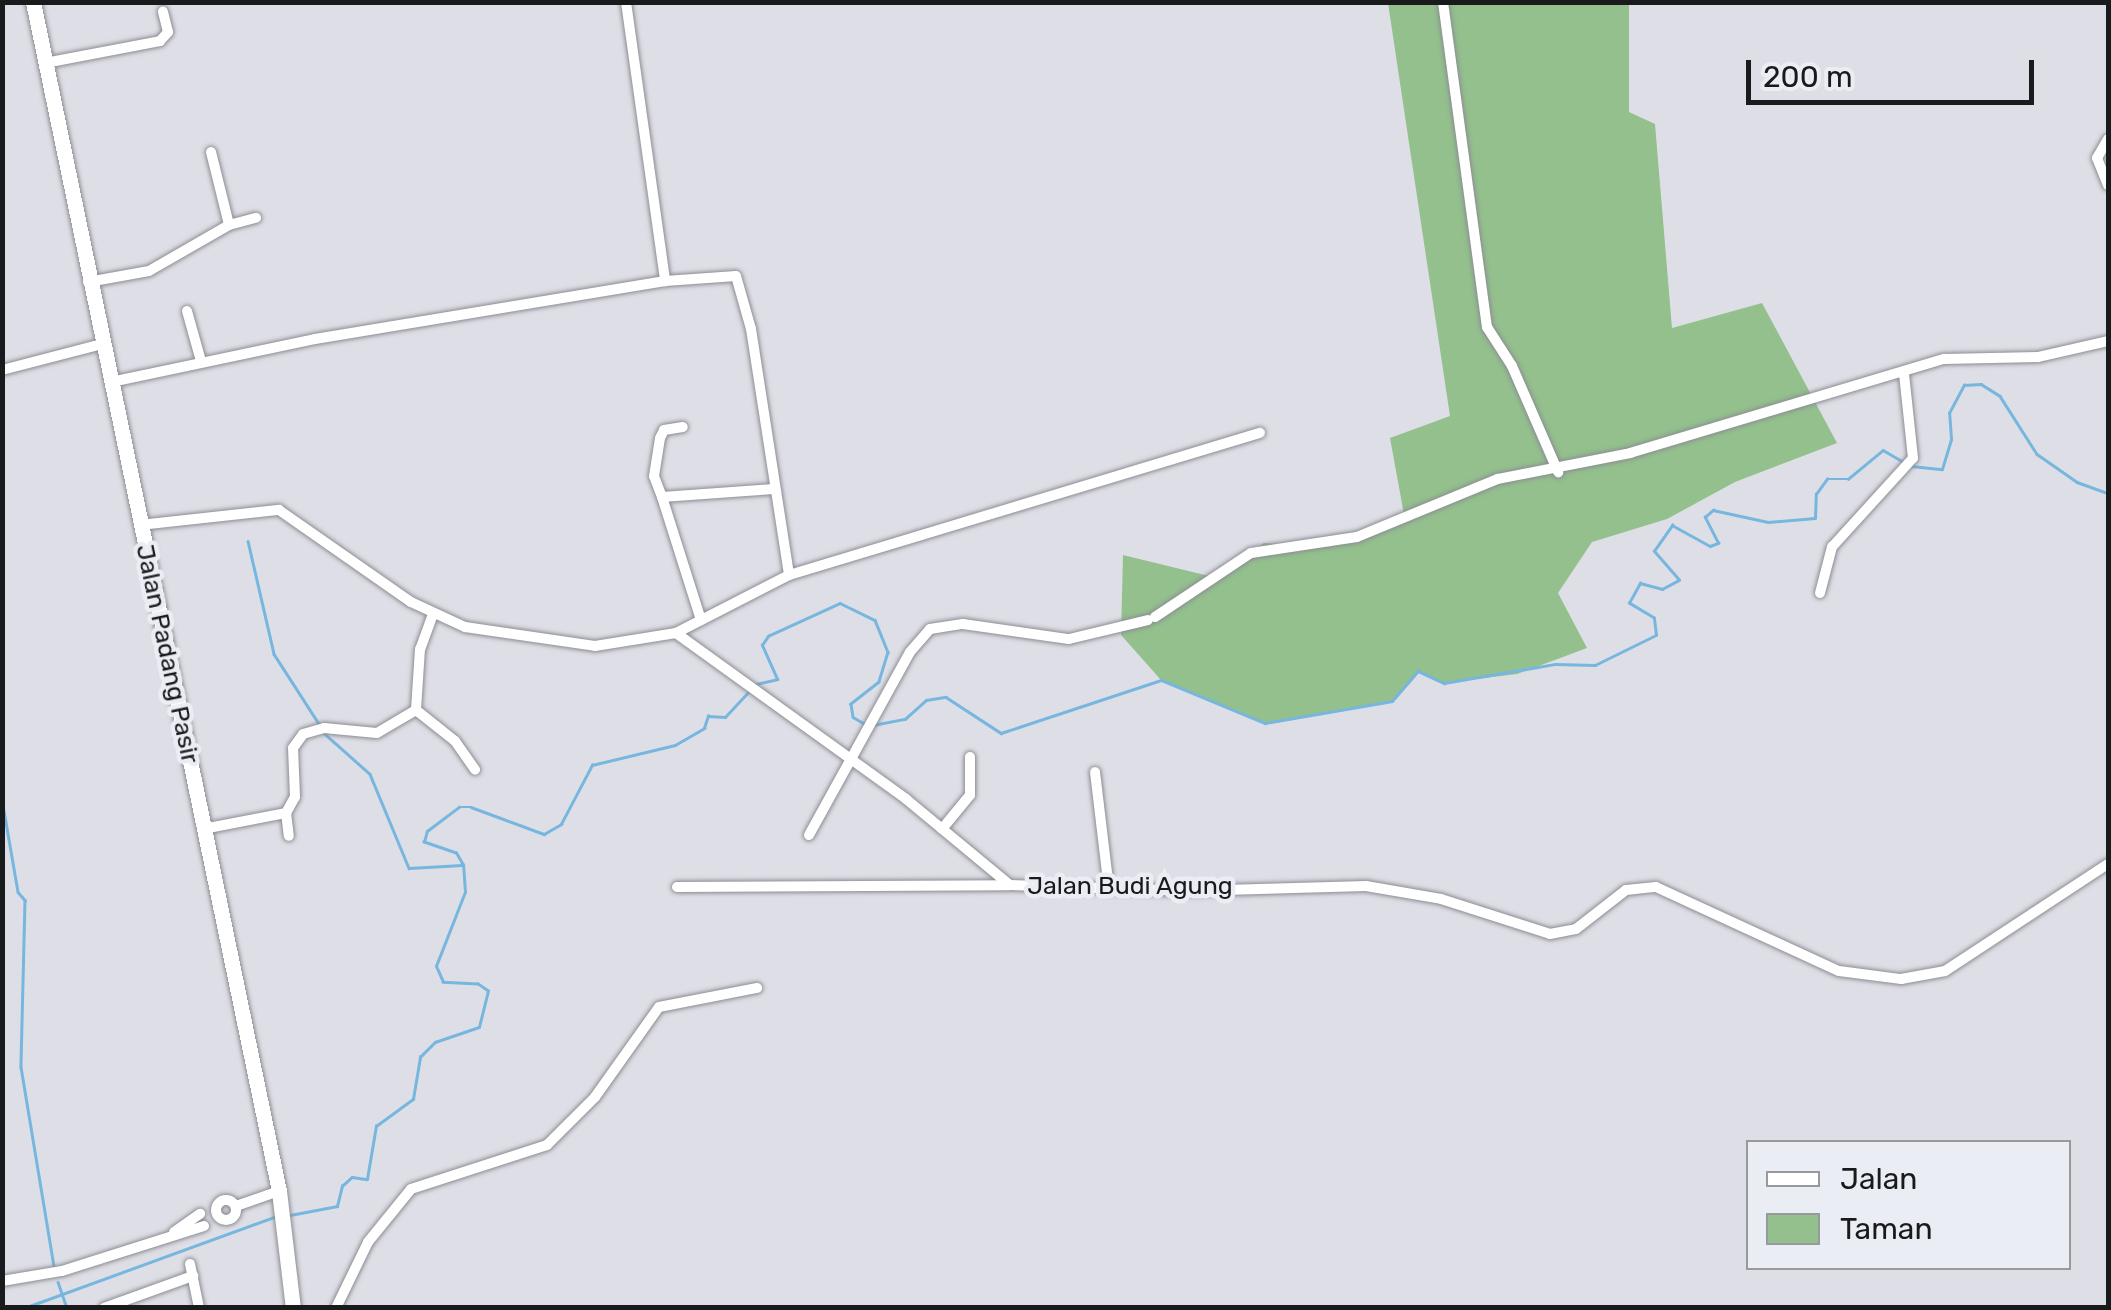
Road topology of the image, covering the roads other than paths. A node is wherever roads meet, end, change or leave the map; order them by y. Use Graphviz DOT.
graph roads {
  1 [pos="32,2"];
  2 [pos="626,2"];
  3 [pos="1443,2"];
  4 [pos="163,12"];
  5 [pos="44,63"];
  6 [pos="2108,140"];
  7 [pos="212,152"];
  8 [pos="2108,185"];
  9 [pos="256,218"];
  10 [pos="228,225"];
  11 [pos="88,282"];
  12 [pos="665,282"];
  13 [pos="187,310"];
  14 [pos="2108,340"];
  15 [pos="102,344"];
  16 [pos="201,361"];
  17 [pos="2,370"];
  18 [pos="1904,374"];
  19 [pos="110,382"];
  20 [pos="683,427"];
  21 [pos="1260,434"];
  22 [pos="1558,472"];
  23 [pos="774,490"];
  24 [pos="662,497"];
  25 [pos="140,525"];
  26 [pos="788,575"];
  27 [pos="1820,593"];
  28 [pos="433,614"];
  29 [pos="701,620"];
  30 [pos="676,633"];
  31 [pos="416,710"];
  32 [pos="970,757"];
  33 [pos="853,759"];
  34 [pos="475,770"];
  35 [pos="1095,772"];
  36 [pos="286,813"];
  37 [pos="942,829"];
  38 [pos="203,830"];
  39 [pos="809,835"];
  40 [pos="289,836"];
  41 [pos="2108,864"];
  42 [pos="1010,885"];
  43 [pos="677,887"];
  44 [pos="1109,889"];
  45 [pos="757,988"];
  46 [pos="280,1197"];
  47 [pos="190,1264"];
  48 [pos="193,1276"];
  49 [pos="2,1281"];
  50 [pos="104,1308"];
  51 [pos="199,1308"];
  52 [pos="294,1308"];
  53 [pos="336,1308"];
  1 -- 5 [label="highway, Jalan Padang Pasir"];
  2 -- 12 [label="street"];
  3 -- 22 [label="street"];
  4 -- 5 [label="street"];
  5 -- 11 [label="highway, Jalan Padang Pasir"];
  6 -- 8 [label="street"];
  7 -- 10 [label="street"];
  9 -- 10 [label="street"];
  10 -- 11 [label="street"];
  11 -- 15 [label="highway, Jalan Padang Pasir"];
  12 -- 16 [label="street"];
  12 -- 23 [label="street"];
  13 -- 16 [label="street"];
  14 -- 18 [label="street"];
  15 -- 17 [label="street"];
  15 -- 19 [label="highway, Jalan Padang Pasir"];
  16 -- 19 [label="street"];
  18 -- 22 [label="street"];
  18 -- 27 [label="street"];
  19 -- 25 [label="highway, Jalan Padang Pasir"];
  20 -- 24 [label="street"];
  21 -- 26 [label="street"];
  22 -- 33 [label="street"];
  23 -- 24 [label="street"];
  23 -- 26 [label="street"];
  24 -- 29 [label="street"];
  25 -- 28 [label="street"];
  25 -- 38 [label="highway, Jalan Padang Pasir"];
  26 -- 29 [label="street"];
  28 -- 30 [label="street"];
  28 -- 31 [label="street"];
  29 -- 30 [label="street"];
  30 -- 33 [label="street, Jalan Budi Agung"];
  31 -- 34 [label="street"];
  31 -- 36 [label="street"];
  32 -- 37 [label="street"];
  33 -- 37 [label="street, Jalan Budi Agung"];
  33 -- 39 [label="street"];
  35 -- 44 [label="street"];
  36 -- 38 [label="street"];
  36 -- 40 [label="street"];
  37 -- 42 [label="street, Jalan Budi Agung"];
  38 -- 46 [label="highway, Jalan Padang Pasir"];
  41 -- 44 [label="street, Jalan Budi Agung"];
  42 -- 43 [label="street"];
  42 -- 44 [label="street, Jalan Budi Agung"];
  45 -- 53 [label="street"];
  46 -- 49 [label="street"];
  46 -- 52 [label="highway, Jalan Padang Pasir"];
  47 -- 48 [label="street"];
  48 -- 50 [label="street"];
  48 -- 51 [label="street"];
}
